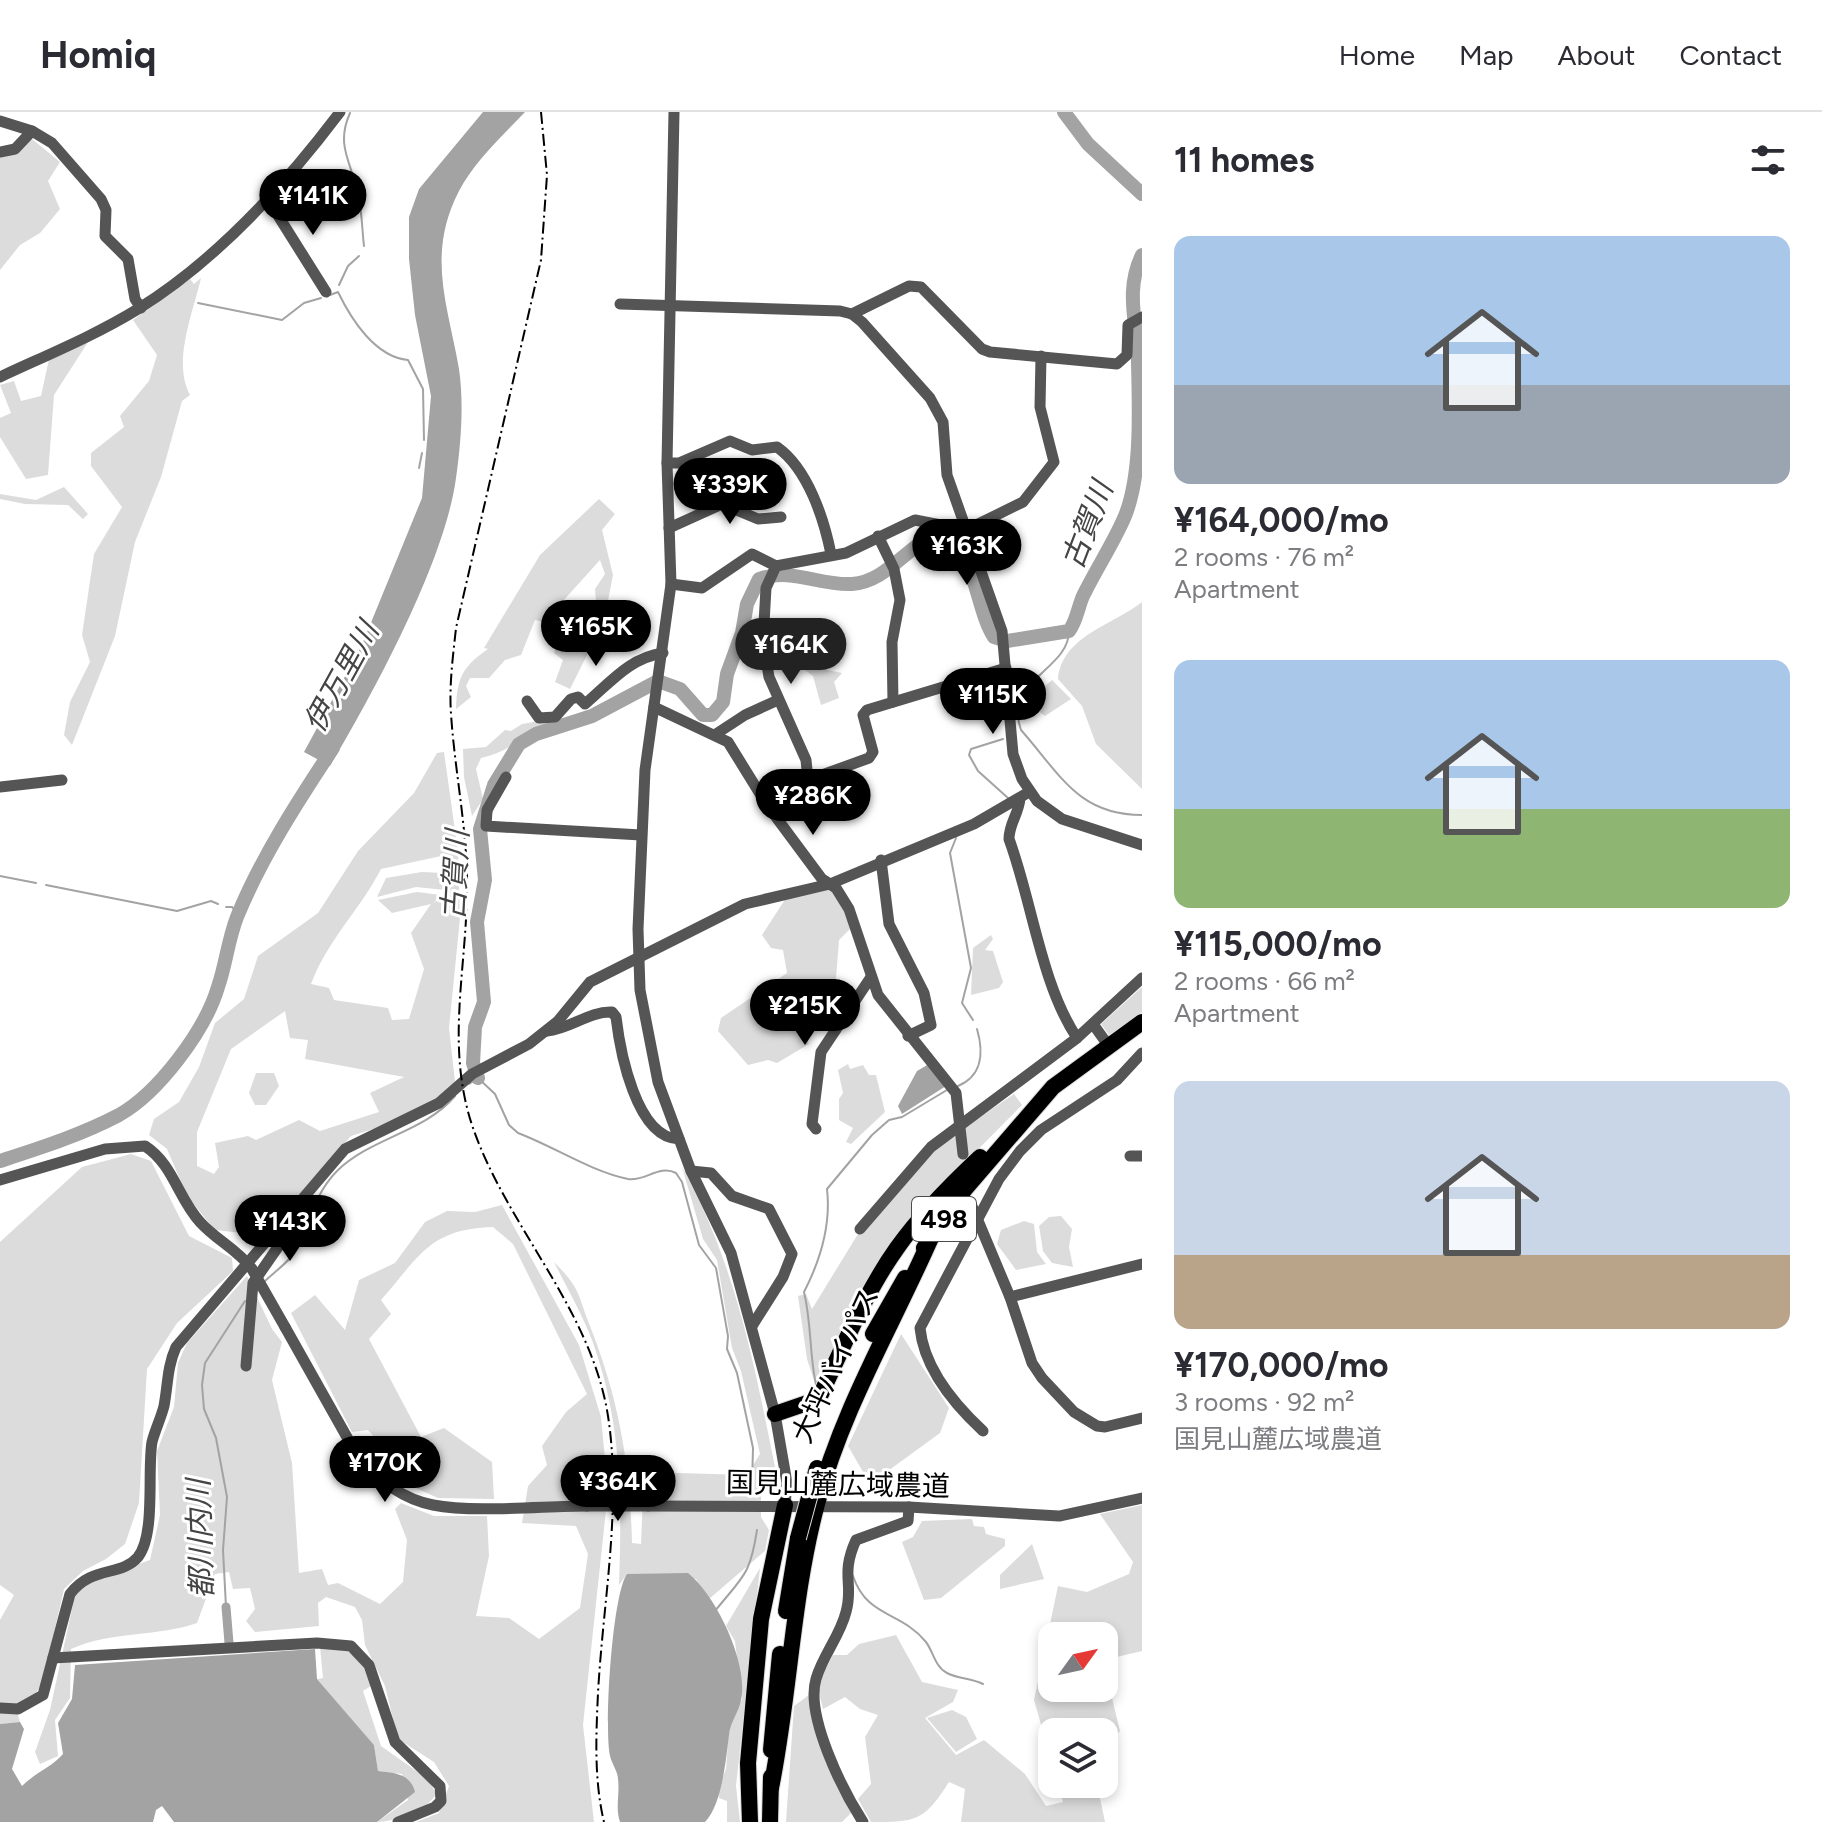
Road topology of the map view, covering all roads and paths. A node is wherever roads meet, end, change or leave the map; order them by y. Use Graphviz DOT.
graph roads {
  1 [pos="340,112"];
  2 [pos="674,112"];
  3 [pos="0,121"];
  4 [pos="32,131"];
  5 [pos="0,152"];
  6 [pos="267,198"];
  7 [pos="326,292"];
  8 [pos="620,304"];
  9 [pos="670,305"];
  10 [pos="141,308"];
  11 [pos="852,314"];
  12 [pos="1142,317"];
  13 [pos="1041,356"];
  14 [pos="0,377"];
  15 [pos="667,463"];
  16 [pos="781,517"];
  17 [pos="669,528"];
  18 [pos="966,530"];
  19 [pos="878,536"];
  20 [pos="831,554"];
  21 [pos="772,572"];
  22 [pos="671,584"];
  23 [pos="663,653"];
  24 [pos="1006,668"];
  25 [pos="778,700"];
  26 [pos="527,701"];
  27 [pos="654,702"];
  28 [pos="893,702"];
  29 [pos="716,734"];
  30 [pos="506,777"];
  31 [pos="62,780"];
  32 [pos="808,780"];
  33 [pos="0,787"];
  34 [pos="1024,795"];
  35 [pos="773,814"];
  36 [pos="641,835"];
  37 [pos="1142,845"];
  38 [pos="881,860"];
  39 [pos="830,884"];
  40 [pos="639,957"];
  41 [pos="871,977"];
  42 [pos="1142,978"];
  43 [pos="1142,1022"];
  44 [pos="1093,1024"];
  45 [pos="547,1031"];
  46 [pos="908,1036"];
  47 [pos="1077,1038"];
  48 [pos="1108,1045"];
  49 [pos="1142,1053"];
  50 [pos="1053,1087"];
  51 [pos="960,1125"];
  52 [pos="816,1129"];
  53 [pos="679,1139"];
  54 [pos="963,1154"];
  55 [pos="691,1171"];
  56 [pos="0,1180"];
  57 [pos="971,1204"];
  58 [pos="979,1223"];
  59 [pos="860,1229"];
  60 [pos="275,1233"];
  61 [pos="930,1240"];
  62 [pos="1142,1264"];
  63 [pos="250,1266"];
  64 [pos="1010,1297"];
  65 [pos="752,1326"];
  66 [pos="246,1366"];
  67 [pos="775,1414"];
  68 [pos="1142,1418"];
  69 [pos="983,1431"];
  70 [pos="1142,1498"];
  71 [pos="785,1505"];
  72 [pos="816,1507"];
  73 [pos="909,1507"];
  74 [pos="53,1658"];
  75 [pos="0,1708"];
  76 [pos="771,1788"];
  77 [pos="398,1822"];
  78 [pos="750,1822"];
  79 [pos="770,1822"];
  80 [pos="863,1822"];
  1 -- 6 [label="street"];
  2 -- 9 [label="street"];
  3 -- 4 [label="street"];
  4 -- 5 [label="street"];
  4 -- 10 [label="street"];
  6 -- 7 [label="street"];
  6 -- 10 [label="street"];
  8 -- 9 [label="street"];
  9 -- 11 [label="street"];
  9 -- 15 [label="street"];
  10 -- 14 [label="street"];
  11 -- 13 [label="street"];
  11 -- 18 [label="street"];
  12 -- 13 [label="street"];
  13 -- 18 [label="street"];
  15 -- 17 [label="street"];
  15 -- 20 [label="street"];
  16 -- 17 [label="street"];
  17 -- 22 [label="street"];
  18 -- 19 [label="street"];
  18 -- 24 [label="street"];
  19 -- 20 [label="street"];
  19 -- 28 [label="street"];
  20 -- 21 [label="street"];
  21 -- 22 [label="street"];
  21 -- 25 [label="street"];
  22 -- 23 [label="street"];
  23 -- 26 [label="street"];
  23 -- 27 [label="street"];
  24 -- 28 [label="street"];
  24 -- 34 [label="street"];
  25 -- 29 [label="street"];
  25 -- 32 [label="street"];
  27 -- 29 [label="street"];
  27 -- 36 [label="street"];
  28 -- 32 [label="street"];
  29 -- 35 [label="street"];
  30 -- 36 [label="street"];
  31 -- 33 [label="street"];
  32 -- 35 [label="street"];
  34 -- 37 [label="street"];
  34 -- 38 [label="street"];
  34 -- 47 [label="street"];
  35 -- 39 [label="street"];
  36 -- 40 [label="street"];
  38 -- 39 [label="street"];
  38 -- 46 [label="street"];
  39 -- 40 [label="street"];
  39 -- 41 [label="street"];
  40 -- 45 [label="street"];
  40 -- 53 [label="street"];
  41 -- 46 [label="street"];
  41 -- 52 [label="street"];
  42 -- 44 [label="street"];
  43 -- 48 [label="highway, 大坪バイパス / 498"];
  44 -- 47 [label="street"];
  44 -- 48 [label="street"];
  45 -- 53 [label="street"];
  45 -- 60 [label="street"];
  46 -- 51 [label="street"];
  47 -- 51 [label="street"];
  48 -- 50 [label="highway, 大坪バイパス / 498"];
  49 -- 58 [label="street"];
  50 -- 61 [label="highway, 大坪バイパス / 498"];
  50 -- 67 [label="highway"];
  51 -- 54 [label="street"];
  51 -- 59 [label="street"];
  53 -- 55 [label="street"];
  55 -- 65 [label="street"];
  55 -- 65 [label="street"];
  56 -- 63 [label="street, 国見山麓広域農道"];
  57 -- 58 [label="street"];
  58 -- 64 [label="street"];
  58 -- 69 [label="street"];
  60 -- 63 [label="street"];
  60 -- 66 [label="street"];
  61 -- 72 [label="highway"];
  61 -- 76 [label="highway, 大坪バイパス / 498, bridge"];
  62 -- 64 [label="street"];
  63 -- 71 [label="street, 国見山麓広域農道, bridge"];
  63 -- 74 [label="street"];
  64 -- 68 [label="street"];
  65 -- 67 [label="street"];
  67 -- 71 [label="street"];
  70 -- 73 [label="street, 国見山麓広域農道"];
  71 -- 72 [label="street, 国見山麓広域農道"];
  71 -- 78 [label="highway"];
  72 -- 73 [label="street, 国見山麓広域農道"];
  72 -- 76 [label="highway"];
  73 -- 80 [label="street"];
  74 -- 75 [label="street"];
  74 -- 77 [label="street"];
  76 -- 79 [label="highway, 大坪バイパス / 498"];
}
